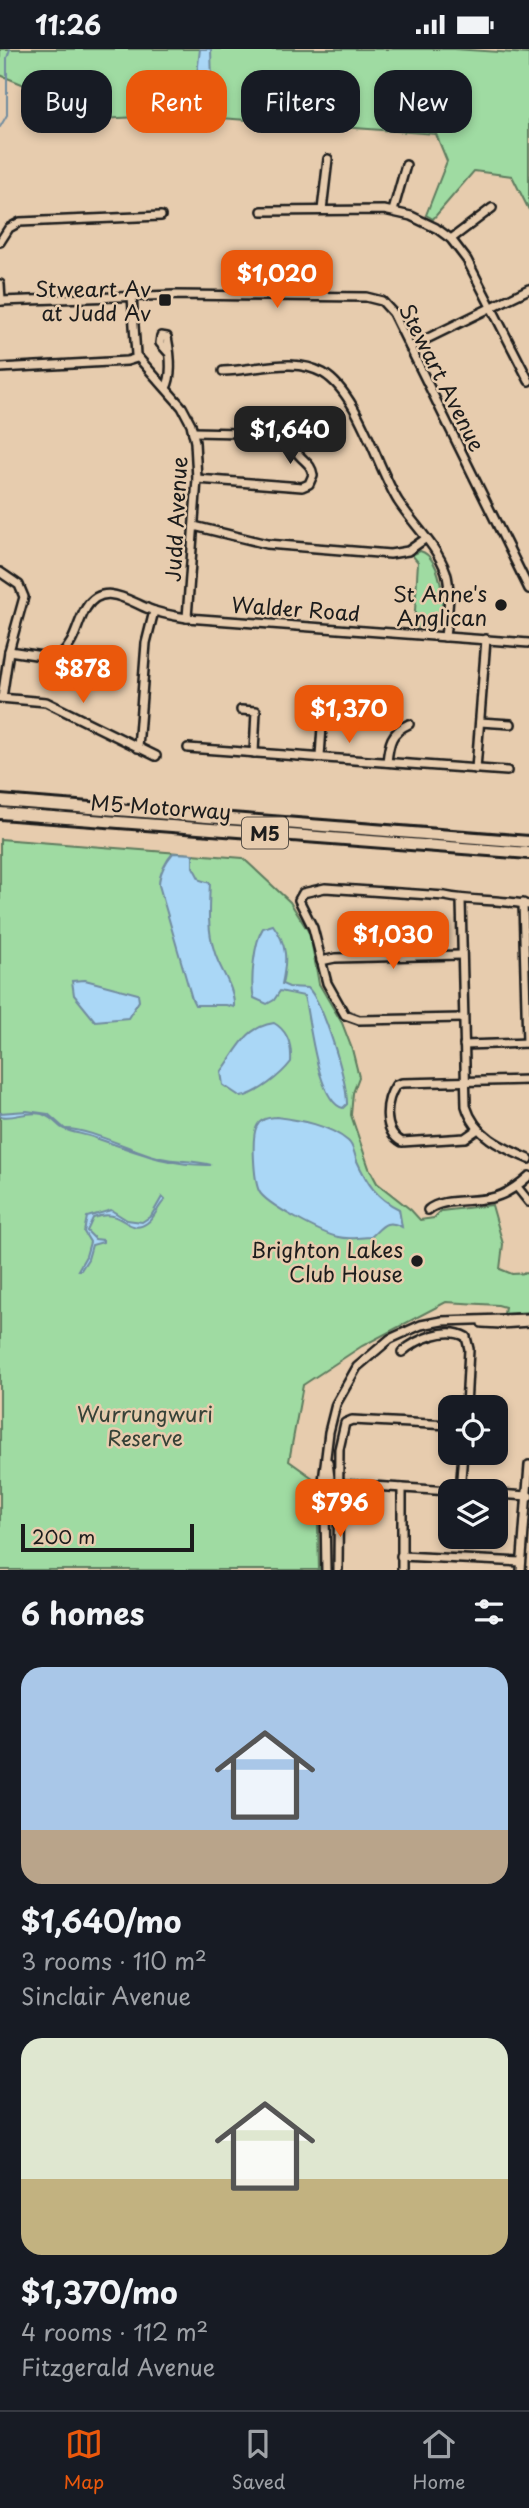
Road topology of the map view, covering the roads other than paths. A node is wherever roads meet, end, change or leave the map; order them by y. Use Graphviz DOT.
graph roads {
  1 [pos="327,159"];
  2 [pos="406,165"];
  3 [pos="492,208"];
  4 [pos="262,211"];
  5 [pos="322,211"];
  6 [pos="393,212"];
  7 [pos="161,216"];
  8 [pos="451,239"];
  9 [pos="0,242"];
  10 [pos="0,284"];
  11 [pos="529,289"];
  12 [pos="132,296"];
  13 [pos="0,301"];
  14 [pos="491,307"];
  15 [pos="410,347"];
  16 [pos="169,352"];
  17 [pos="137,358"];
  18 [pos="330,365"];
  19 [pos="0,368"];
  20 [pos="223,371"];
  21 [pos="326,374"];
  22 [pos="529,381"];
  23 [pos="166,388"];
  24 [pos="193,432"];
  25 [pos="197,479"];
  26 [pos="194,526"];
  27 [pos="425,539"];
  28 [pos="0,572"];
  29 [pos="529,589"];
  30 [pos="154,611"];
  31 [pos="187,618"];
  32 [pos="445,636"];
  33 [pos="486,639"];
  34 [pos="529,643"];
  35 [pos="9,651"];
  36 [pos="1,698"];
  37 [pos="241,710"];
  38 [pos="323,711"];
  39 [pos="480,722"];
  40 [pos="409,724"];
  41 [pos="511,724"];
  42 [pos="138,748"];
  43 [pos="188,748"];
  44 [pos="254,753"];
  45 [pos="156,756"];
  46 [pos="320,757"];
  47 [pos="387,762"];
  48 [pos="476,769"];
  49 [pos="507,771"];
  50 [pos="0,801"];
  51 [pos="0,813"];
  52 [pos="529,842"];
  53 [pos="529,853"];
  54 [pos="461,899"];
  55 [pos="526,904"];
  56 [pos="461,955"];
  57 [pos="321,961"];
  58 [pos="463,1018"];
  59 [pos="528,1043"];
  60 [pos="464,1045"];
  61 [pos="529,1080"];
  62 [pos="465,1081"];
  63 [pos="478,1129"];
  64 [pos="529,1158"];
  65 [pos="523,1181"];
  66 [pos="529,1202"];
  67 [pos="428,1210"];
  68 [pos="529,1320"];
  69 [pos="402,1352"];
  70 [pos="467,1395"];
  71 [pos="438,1425"];
  72 [pos="529,1465"];
  73 [pos="341,1484"];
  74 [pos="402,1489"];
  75 [pos="438,1490"];
  76 [pos="508,1495"];
  77 [pos="528,1496"];
  78 [pos="401,1556"];
  79 [pos="521,1566"];
  80 [pos="326,1570"];
  81 [pos="338,1570"];
  82 [pos="402,1570"];
  1 -- 5 [label="street"];
  2 -- 6 [label="street"];
  3 -- 8 [label="street"];
  4 -- 5 [label="street"];
  5 -- 6 [label="street"];
  6 -- 8 [label="street"];
  7 -- 9 [label="street"];
  8 -- 14 [label="street"];
  10 -- 13 [label="street"];
  11 -- 14 [label="street"];
  12 -- 13 [label="street, Stewart Avenue"];
  12 -- 15 [label="street, Stewart Avenue"];
  12 -- 17 [label="street"];
  14 -- 15 [label="street"];
  14 -- 22 [label="street"];
  15 -- 29 [label="street, Stewart Avenue"];
  16 -- 23 [label="street"];
  17 -- 19 [label="street"];
  17 -- 23 [label="street, Judd Avenue"];
  18 -- 21 [label="street"];
  20 -- 21 [label="street"];
  21 -- 27 [label="street"];
  23 -- 24 [label="street, Judd Avenue"];
  24 -- 25 [label="street, Judd Avenue"];
  24 -- 25 [label="street"];
  25 -- 26 [label="street, Judd Avenue"];
  26 -- 27 [label="street"];
  26 -- 31 [label="street, Judd Avenue"];
  27 -- 32 [label="street"];
  28 -- 35 [label="street"];
  30 -- 31 [label="street, Walder Road"];
  30 -- 35 [label="street, Walder Road"];
  30 -- 42 [label="street"];
  31 -- 32 [label="street, Walder Road"];
  32 -- 33 [label="street, Walder Road"];
  33 -- 34 [label="street, Walder Road"];
  33 -- 39 [label="street"];
  35 -- 36 [label="street"];
  36 -- 42 [label="street"];
  37 -- 44 [label="street"];
  38 -- 46 [label="street"];
  39 -- 41 [label="street"];
  39 -- 48 [label="street"];
  40 -- 47 [label="street"];
  42 -- 45 [label="street"];
  43 -- 44 [label="street"];
  44 -- 46 [label="street"];
  46 -- 47 [label="street"];
  47 -- 48 [label="street"];
  48 -- 49 [label="street"];
  50 -- 52 [label="highway, M5 Motorway / M5"];
  51 -- 53 [label="highway, M5 Motorway / M5"];
  54 -- 55 [label="street"];
  54 -- 56 [label="street"];
  54 -- 57 [label="street"];
  55 -- 59 [label="street"];
  56 -- 57 [label="street"];
  56 -- 58 [label="street"];
  57 -- 58 [label="street"];
  58 -- 60 [label="street"];
  59 -- 60 [label="street"];
  60 -- 62 [label="street"];
  61 -- 62 [label="street"];
  62 -- 63 [label="street"];
  62 -- 63 [label="street"];
  63 -- 64 [label="street"];
  64 -- 65 [label="street"];
  65 -- 66 [label="street"];
  65 -- 67 [label="street"];
  68 -- 80 [label="street"];
  69 -- 70 [label="street"];
  71 -- 73 [label="street"];
  72 -- 77 [label="street"];
  73 -- 74 [label="street"];
  73 -- 81 [label="street"];
  74 -- 75 [label="street"];
  74 -- 78 [label="street"];
  76 -- 77 [label="street"];
  77 -- 79 [label="street"];
  78 -- 79 [label="street"];
  78 -- 82 [label="street"];
}
